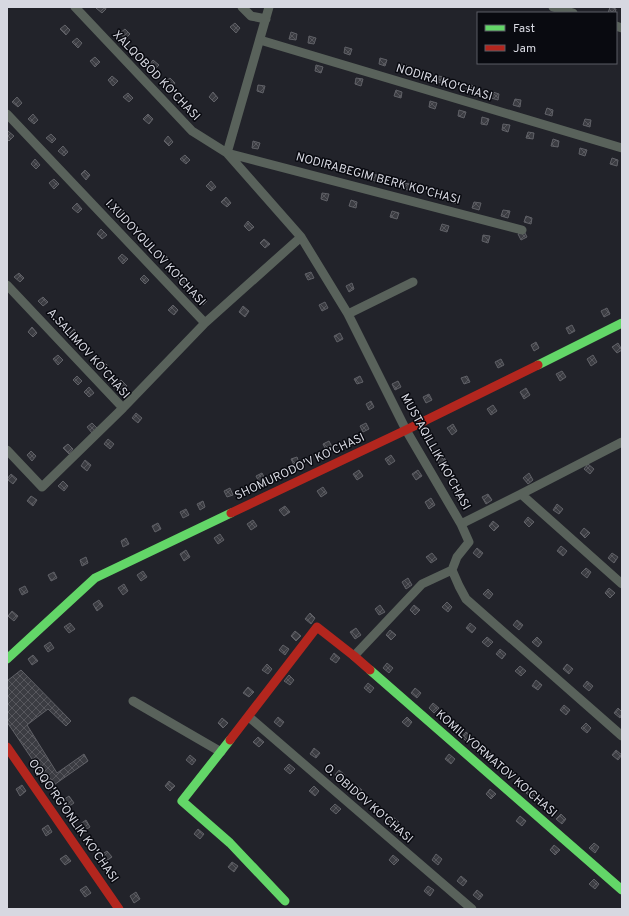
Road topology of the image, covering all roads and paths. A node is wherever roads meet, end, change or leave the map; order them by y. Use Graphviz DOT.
graph roads {
  1 [pos="75,7"];
  2 [pos="242,7"];
  3 [pos="269,7"];
  4 [pos="553,7"];
  5 [pos="570,12"];
  6 [pos="266,19"];
  7 [pos="260,40"];
  8 [pos="7,114"];
  9 [pos="622,148"];
  10 [pos="227,152"];
  11 [pos="522,230"];
  12 [pos="301,237"];
  13 [pos="413,282"];
  14 [pos="7,285"];
  15 [pos="348,314"];
  16 [pos="205,323"];
  17 [pos="622,324"];
  18 [pos="123,408"];
  19 [pos="406,430"];
  20 [pos="622,442"];
  21 [pos="7,450"];
  22 [pos="521,494"];
  23 [pos="461,524"];
  24 [pos="452,570"];
  25 [pos="622,584"];
  26 [pos="354,656"];
  27 [pos="7,659"];
  28 [pos="133,701"];
  29 [pos="249,717"];
  30 [pos="622,736"];
  31 [pos="7,747"];
  32 [pos="221,752"];
  33 [pos="622,890"];
  34 [pos="285,901"];
  35 [pos="119,909"];
  36 [pos="472,909"];
  1 -- 10 [label="street, XALQOBOD KO'CHASI"];
  2 -- 6 [label="street"];
  3 -- 6 [label="street"];
  4 -- 5 [label="street"];
  6 -- 7 [label="street"];
  7 -- 9 [label="street, NODIRA KO'CHASI"];
  7 -- 10 [label="street"];
  8 -- 16 [label="street, I.XUDOYQULOV KO'CHASI"];
  10 -- 11 [label="street, NODIRABEGIM BERK KO'CHASI"];
  10 -- 12 [label="street, MUSTAQILLIK KO'CHASI"];
  12 -- 15 [label="street, MUSTAQILLIK KO'CHASI"];
  12 -- 16 [label="street"];
  13 -- 15 [label="street"];
  14 -- 18 [label="street, A.SALIMOV KO'CHASI"];
  15 -- 19 [label="street, MUSTAQILLIK KO'CHASI"];
  16 -- 18 [label="street, I.XUDOYQULOV KO'CHASI"];
  17 -- 19 [label="street, SHOMURODO'V KO'CHASI"];
  18 -- 21 [label="street, A.SALIMOV KO'CHASI"];
  19 -- 23 [label="street, MUSTAQILLIK KO'CHASI"];
  19 -- 27 [label="street, SHOMURODO'V KO'CHASI"];
  20 -- 22 [label="street, MUSTAQILLIK KO'CHASI"];
  22 -- 23 [label="street, MUSTAQILLIK KO'CHASI"];
  22 -- 25 [label="street"];
  23 -- 24 [label="street"];
  24 -- 26 [label="street"];
  24 -- 30 [label="street"];
  26 -- 29 [label="street, KOMIL YORMATOV KO'CHASI"];
  26 -- 33 [label="street, KOMIL YORMATOV KO'CHASI"];
  28 -- 32 [label="street"];
  29 -- 32 [label="street"];
  29 -- 36 [label="street, O. OBIDOV KO'CHASI"];
  31 -- 35 [label="street, OQQO'RG'ONLIK KO'CHASI"];
  32 -- 34 [label="street"];
}
